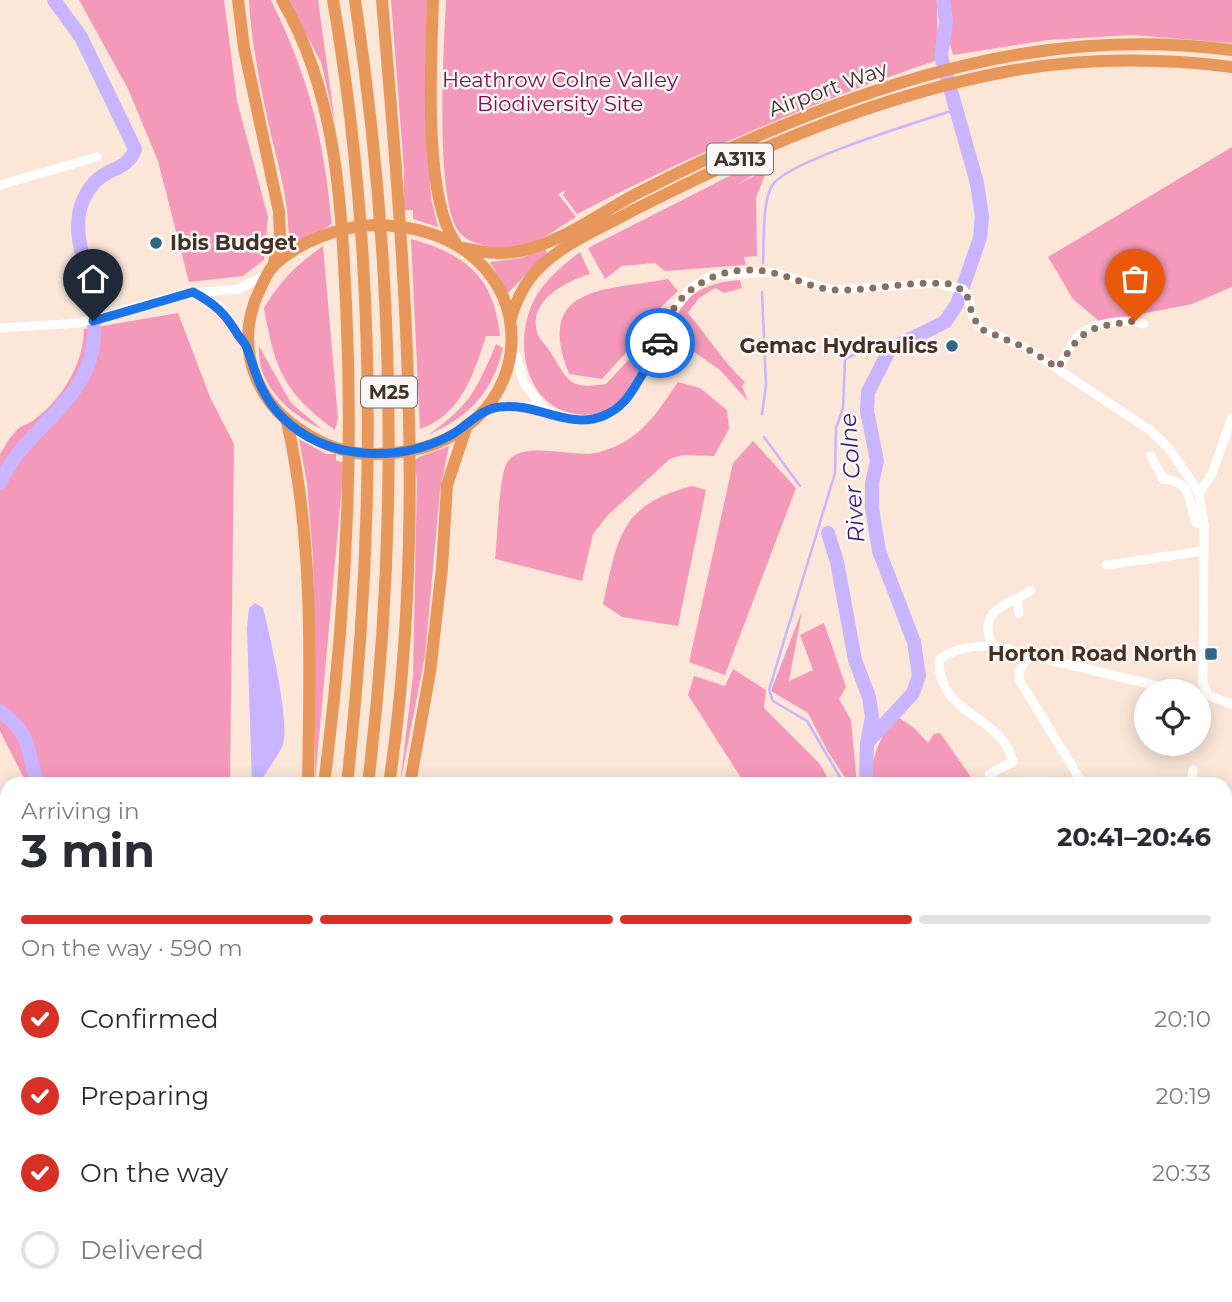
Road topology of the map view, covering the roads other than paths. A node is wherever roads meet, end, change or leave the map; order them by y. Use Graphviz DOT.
graph roads {
  1 [pos="238,0"];
  2 [pos="282,0"];
  3 [pos="333,0"];
  4 [pos="355,0"];
  5 [pos="383,0"];
  6 [pos="433,0"];
  7 [pos="1232,50"];
  8 [pos="1232,67"];
  9 [pos="97,157"];
  10 [pos="0,185"];
  11 [pos="458,245"];
  12 [pos="270,271"];
  13 [pos="193,292"];
  14 [pos="511,318"];
  15 [pos="1144,324"];
  16 [pos="0,328"];
  17 [pos="247,346"];
  18 [pos="513,346"];
  19 [pos="663,352"];
  20 [pos="684,357"];
  21 [pos="1058,368"];
  22 [pos="484,410"];
  23 [pos="544,410"];
  24 [pos="1232,417"];
  25 [pos="287,422"];
  26 [pos="467,425"];
  27 [pos="1151,456"];
  28 [pos="1199,494"];
  29 [pos="1204,525"];
  30 [pos="1203,551"];
  31 [pos="1110,561"];
  32 [pos="1031,591"];
  33 [pos="1017,600"];
  34 [pos="1019,613"];
  35 [pos="993,647"];
  36 [pos="1026,658"];
  37 [pos="1202,679"];
  38 [pos="1134,680"];
  39 [pos="1211,698"];
  40 [pos="1232,704"];
  41 [pos="1193,770"];
  42 [pos="989,774"];
  43 [pos="308,777"];
  44 [pos="325,777"];
  45 [pos="348,777"];
  46 [pos="369,777"];
  47 [pos="390,777"];
  48 [pos="411,777"];
  49 [pos="1079,777"];
  50 [pos="1192,777"];
  1 -- 12 [label="highway"];
  2 -- 44 [label="highway, M25"];
  3 -- 45 [label="highway, M25"];
  4 -- 46 [label="highway, M25"];
  5 -- 47 [label="highway, M25"];
  6 -- 11 [label="highway"];
  7 -- 11 [label="highway, Airport Way / A3113"];
  8 -- 14 [label="highway, Airport Way / A3113"];
  9 -- 10 [label="street"];
  11 -- 12 [label="highway"];
  11 -- 14 [label="highway"];
  12 -- 13 [label="street"];
  12 -- 17 [label="highway"];
  13 -- 16 [label="street"];
  13 -- 17 [label="street"];
  14 -- 18 [label="highway"];
  15 -- 21 [label="street"];
  17 -- 25 [label="highway"];
  18 -- 22 [label="highway"];
  18 -- 23 [label="street"];
  19 -- 20 [label="street"];
  19 -- 21 [label="street"];
  19 -- 23 [label="street"];
  21 -- 28 [label="street"];
  22 -- 23 [label="street"];
  22 -- 26 [label="highway"];
  24 -- 28 [label="street"];
  25 -- 26 [label="highway"];
  25 -- 43 [label="highway"];
  26 -- 48 [label="highway"];
  27 -- 29 [label="street"];
  28 -- 29 [label="street"];
  29 -- 30 [label="street"];
  30 -- 31 [label="street"];
  30 -- 37 [label="street"];
  32 -- 33 [label="street"];
  33 -- 34 [label="street"];
  33 -- 35 [label="street"];
  35 -- 36 [label="street"];
  35 -- 42 [label="street"];
  36 -- 38 [label="street"];
  36 -- 49 [label="street"];
  39 -- 40 [label="street"];
  41 -- 50 [label="street"];
}
